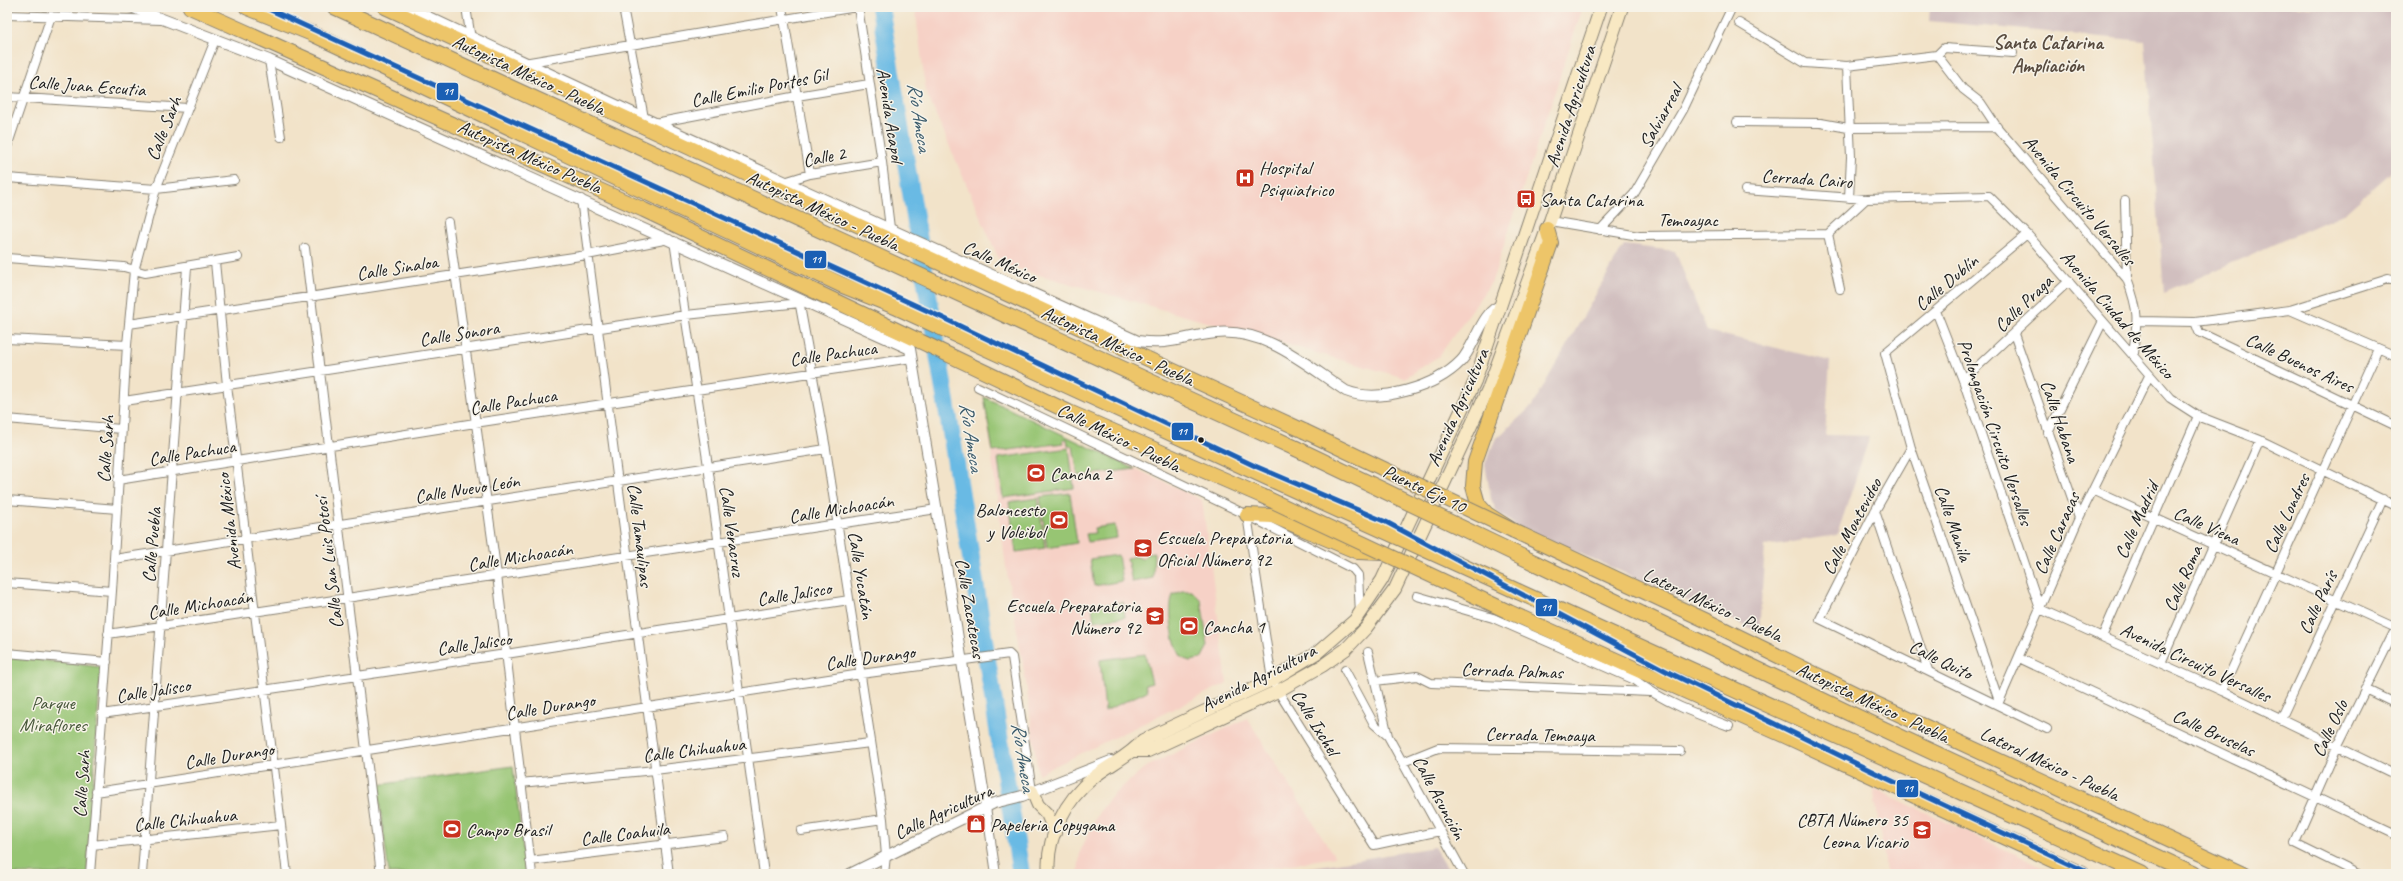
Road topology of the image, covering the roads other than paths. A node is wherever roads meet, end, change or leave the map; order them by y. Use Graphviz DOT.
graph roads {
  1 [pos="131,7"];
  2 [pos="190,7"];
  3 [pos="247,7"];
  4 [pos="335,7"];
  5 [pos="385,7"];
  6 [pos="407,7"];
  7 [pos="466,7"];
  8 [pos="623,7"];
  9 [pos="782,7"];
  10 [pos="857,7"];
  11 [pos="1601,7"];
  12 [pos="1622,7"];
  13 [pos="1732,7"];
  14 [pos="7,15"];
  15 [pos="51,16"];
  16 [pos="784,19"];
  17 [pos="168,20"];
  18 [pos="1739,23"];
  19 [pos="471,39"];
  20 [pos="215,40"];
  21 [pos="629,44"];
  22 [pos="2013,53"];
  23 [pos="1937,55"];
  24 [pos="269,60"];
  25 [pos="524,63"];
  26 [pos="1847,66"];
  27 [pos="869,84"];
  28 [pos="797,96"];
  29 [pos="7,97"];
  30 [pos="23,97"];
  31 [pos="188,108"];
  32 [pos="644,118"];
  33 [pos="1738,122"];
  34 [pos="655,123"];
  35 [pos="1997,127"];
  36 [pos="1848,128"];
  37 [pos="281,137"];
  38 [pos="7,147"];
  39 [pos="882,162"];
  40 [pos="810,174"];
  41 [pos="7,178"];
  42 [pos="234,180"];
  43 [pos="780,184"];
  44 [pos="156,189"];
  45 [pos="1745,190"];
  46 [pos="1849,198"];
  47 [pos="581,199"];
  48 [pos="1866,199"];
  49 [pos="2125,201"];
  50 [pos="644,210"];
  51 [pos="448,222"];
  52 [pos="636,224"];
  53 [pos="1549,225"];
  54 [pos="1600,230"];
  55 [pos="891,233"];
  56 [pos="1828,234"];
  57 [pos="2027,234"];
  58 [pos="672,240"];
  59 [pos="305,248"];
  60 [pos="587,254"];
  61 [pos="7,258"];
  62 [pos="238,258"];
  63 [pos="215,262"];
  64 [pos="952,263"];
  65 [pos="187,267"];
  66 [pos="134,271"];
  67 [pos="456,274"];
  68 [pos="2126,279"];
  69 [pos="2068,281"];
  70 [pos="2396,281"];
  71 [pos="1840,289"];
  72 [pos="311,296"];
  73 [pos="799,302"];
  74 [pos="1501,306"];
  75 [pos="220,310"];
  76 [pos="2290,310"];
  77 [pos="1936,311"];
  78 [pos="686,315"];
  79 [pos="184,316"];
  80 [pos="2103,321"];
  81 [pos="2138,321"];
  82 [pos="2194,322"];
  83 [pos="129,324"];
  84 [pos="598,329"];
  85 [pos="2014,334"];
  86 [pos="7,339"];
  87 [pos="127,345"];
  88 [pos="465,348"];
  89 [pos="2378,349"];
  90 [pos="911,353"];
  91 [pos="1884,353"];
  92 [pos="2133,353"];
  93 [pos="2396,356"];
  94 [pos="321,371"];
  95 [pos="812,372"];
  96 [pos="2149,376"];
  97 [pos="1963,380"];
  98 [pos="227,385"];
  99 [pos="978,387"];
  100 [pos="697,390"];
  101 [pos="178,393"];
  102 [pos="124,401"];
  103 [pos="607,403"];
  104 [pos="2353,406"];
  105 [pos="2198,416"];
  106 [pos="7,419"];
  107 [pos="475,423"];
  108 [pos="2396,426"];
  109 [pos="121,429"];
  110 [pos="2048,433"];
  111 [pos="2260,440"];
  112 [pos="330,446"];
  113 [pos="1295,448"];
  114 [pos="1911,448"];
  115 [pos="826,449"];
  116 [pos="237,461"];
  117 [pos="708,466"];
  118 [pos="2323,470"];
  119 [pos="173,471"];
  120 [pos="118,480"];
  121 [pos="618,480"];
  122 [pos="2093,490"];
  123 [pos="2383,499"];
  124 [pos="7,500"];
  125 [pos="485,501"];
  126 [pos="2396,506"];
  127 [pos="117,509"];
  128 [pos="937,509"];
  129 [pos="1875,511"];
  130 [pos="1247,515"];
  131 [pos="2079,518"];
  132 [pos="2155,519"];
  133 [pos="339,523"];
  134 [pos="838,525"];
  135 [pos="1514,531"];
  136 [pos="246,537"];
  137 [pos="719,542"];
  138 [pos="2214,545"];
  139 [pos="167,550"];
  140 [pos="1383,553"];
  141 [pos="627,556"];
  142 [pos="114,559"];
  143 [pos="1537,564"];
  144 [pos="2276,573"];
  145 [pos="497,575"];
  146 [pos="7,583"];
  147 [pos="112,591"];
  148 [pos="1417,596"];
  149 [pos="347,598"];
  150 [pos="849,600"];
  151 [pos="2335,600"];
  152 [pos="2040,609"];
  153 [pos="254,612"];
  154 [pos="1360,614"];
  155 [pos="729,619"];
  156 [pos="1820,619"];
  157 [pos="161,626"];
  158 [pos="2396,628"];
  159 [pos="637,633"];
  160 [pos="108,634"];
  161 [pos="2102,637"];
  162 [pos="2393,644"];
  163 [pos="1368,652"];
  164 [pos="7,653"];
  165 [pos="506,654"];
  166 [pos="2019,658"];
  167 [pos="967,659"];
  168 [pos="107,662"];
  169 [pos="2161,663"];
  170 [pos="1619,667"];
  171 [pos="1344,670"];
  172 [pos="1928,670"];
  173 [pos="860,674"];
  174 [pos="357,676"];
  175 [pos="1272,680"];
  176 [pos="1375,681"];
  177 [pos="2366,689"];
  178 [pos="264,690"];
  179 [pos="1278,691"];
  180 [pos="2222,691"];
  181 [pos="1650,692"];
  182 [pos="739,694"];
  183 [pos="1998,703"];
  184 [pos="2396,704"];
  185 [pos="155,706"];
  186 [pos="647,707"];
  187 [pos="102,714"];
  188 [pos="2281,719"];
  189 [pos="1729,726"];
  190 [pos="513,728"];
  191 [pos="2047,729"];
  192 [pos="1388,736"];
  193 [pos="870,743"];
  194 [pos="2338,745"];
  195 [pos="366,751"];
  196 [pos="1134,751"];
  197 [pos="1680,751"];
  198 [pos="1121,758"];
  199 [pos="748,759"];
  200 [pos="1403,762"];
  201 [pos="273,765"];
  202 [pos="655,770"];
  203 [pos="2396,775"];
  204 [pos="520,783"];
  205 [pos="150,784"];
  206 [pos="96,792"];
  207 [pos="1027,793"];
  208 [pos="2316,797"];
  209 [pos="990,805"];
  210 [pos="883,819"];
  211 [pos="281,825"];
  212 [pos="800,831"];
  213 [pos="1440,831"];
  214 [pos="1055,833"];
  215 [pos="2396,835"];
  216 [pos="725,837"];
  217 [pos="145,840"];
  218 [pos="665,844"];
  219 [pos="92,845"];
  220 [pos="886,856"];
  221 [pos="530,860"];
  222 [pos="90,874"];
  223 [pos="142,874"];
  224 [pos="287,874"];
  225 [pos="380,874"];
  226 [pos="532,874"];
  227 [pos="669,874"];
  228 [pos="764,874"];
  229 [pos="850,874"];
  230 [pos="884,874"];
  231 [pos="996,874"];
  232 [pos="1049,874"];
  233 [pos="1464,874"];
  234 [pos="2083,874"];
  235 [pos="2142,874"];
  236 [pos="2194,874"];
  237 [pos="2244,874"];
  238 [pos="2358,874"];
  1 -- 17 [label="street, Autopista México Puebla"];
  2 -- 50 [label="highway, Autopista México Puebla"];
  3 -- 235 [label="highway, bridge"];
  4 -- 113 [label="highway, Autopista México - Puebla"];
  5 -- 43 [label="highway"];
  6 -- 19 [label="street"];
  7 -- 19 [label="street"];
  8 -- 21 [label="street"];
  9 -- 16 [label="street"];
  10 -- 16 [label="street"];
  10 -- 27 [label="street, Avenida Acapol"];
  11 -- 74 [label="main road, Avenida Agricultura"];
  12 -- 53 [label="main road, Avenida Agricultura"];
  13 -- 54 [label="street, Salviarreal"];
  14 -- 15 [label="street"];
  15 -- 17 [label="street"];
  15 -- 30 [label="street"];
  16 -- 21 [label="street"];
  16 -- 28 [label="street"];
  17 -- 20 [label="street, Autopista México Puebla"];
  18 -- 26 [label="street"];
  19 -- 25 [label="street"];
  20 -- 24 [label="street, Autopista México Puebla"];
  20 -- 31 [label="street, Calle Sarh"];
  21 -- 25 [label="street"];
  21 -- 32 [label="street"];
  22 -- 23 [label="street"];
  23 -- 26 [label="street"];
  23 -- 35 [label="street, Avenida Circuito Versalles"];
  24 -- 37 [label="street"];
  24 -- 47 [label="street, Autopista México Puebla"];
  25 -- 32 [label="street"];
  26 -- 36 [label="street"];
  27 -- 28 [label="street, Calle Emilio Portes Gil"];
  27 -- 39 [label="street, Avenida Acapol"];
  28 -- 34 [label="street, Calle Emilio Portes Gil"];
  28 -- 40 [label="street"];
  29 -- 30 [label="street, Calle Juan Escutia"];
  30 -- 31 [label="street, Calle Juan Escutia"];
  30 -- 38 [label="street"];
  31 -- 44 [label="street, Calle Sarh"];
  32 -- 34 [label="street"];
  33 -- 36 [label="street, Avenida Circuito Versalles"];
  34 -- 43 [label="street"];
  35 -- 36 [label="street, Avenida Circuito Versalles"];
  35 -- 68 [label="street, Avenida Circuito Versalles"];
  36 -- 46 [label="street"];
  39 -- 40 [label="street, Calle 2"];
  39 -- 55 [label="street, Avenida Acapol"];
  40 -- 43 [label="street, Calle 2"];
  41 -- 44 [label="street"];
  42 -- 44 [label="street"];
  43 -- 55 [label="highway"];
  43 -- 55 [label="street"];
  44 -- 66 [label="street, Calle Sarh"];
  45 -- 46 [label="street, Cerrada Cairo"];
  46 -- 48 [label="street, Cerrada Cairo"];
  47 -- 52 [label="street, Autopista México Puebla"];
  47 -- 60 [label="street, Calle Tamaulipas"];
  48 -- 56 [label="street"];
  48 -- 57 [label="street, Avenida Ciudad de México"];
  49 -- 68 [label="street"];
  50 -- 52 [label="street"];
  50 -- 140 [label="highway, Autopista México Puebla, bridge"];
  51 -- 67 [label="street"];
  52 -- 58 [label="street, Autopista México Puebla"];
  53 -- 54 [label="street, Temoayac"];
  53 -- 135 [label="highway"];
  53 -- 179 [label="main road, Avenida Agricultura"];
  54 -- 56 [label="street, Temoayac"];
  55 -- 64 [label="highway"];
  56 -- 71 [label="street"];
  57 -- 69 [label="street, Avenida Ciudad de México"];
  57 -- 77 [label="street, Calle Dublín"];
  58 -- 60 [label="street, Calle Sinaloa"];
  58 -- 73 [label="street, Autopista México Puebla"];
  58 -- 78 [label="street, Calle Veracruz"];
  59 -- 72 [label="street, Calle San Luis Potosí"];
  60 -- 67 [label="street, Calle Sinaloa"];
  60 -- 84 [label="street, Calle Tamaulipas"];
  61 -- 66 [label="street"];
  62 -- 63 [label="street"];
  63 -- 65 [label="street"];
  63 -- 75 [label="street, Avenida México"];
  64 -- 74 [label="street, Calle México"];
  64 -- 135 [label="highway, Puente Eje 10, bridge"];
  65 -- 66 [label="street"];
  65 -- 79 [label="street, Calle Puebla"];
  66 -- 83 [label="street, Calle Sarh"];
  67 -- 72 [label="street, Calle Sinaloa"];
  67 -- 88 [label="street"];
  68 -- 81 [label="street, Avenida Circuito Versalles"];
  69 -- 80 [label="street, Avenida Ciudad de México"];
  69 -- 85 [label="street, Calle Praga"];
  70 -- 76 [label="street"];
  72 -- 75 [label="street, Calle Sinaloa"];
  72 -- 94 [label="street, Calle San Luis Potosí"];
  73 -- 78 [label="street, Calle Sonora"];
  73 -- 90 [label="street, Autopista México Puebla"];
  73 -- 95 [label="street, Calle Yucatán"];
  74 -- 154 [label="main road, Avenida Agricultura"];
  75 -- 79 [label="street, Calle Sinaloa"];
  75 -- 98 [label="street, Avenida México"];
  76 -- 82 [label="street"];
  76 -- 89 [label="street"];
  77 -- 91 [label="street, Calle Dublín"];
  77 -- 97 [label="street, Prolongación Circuito Versalles"];
  78 -- 84 [label="street, Calle Sonora"];
  78 -- 100 [label="street, Calle Veracruz"];
  79 -- 83 [label="street, Calle Sinaloa"];
  79 -- 101 [label="street, Calle Puebla"];
  80 -- 92 [label="street, Avenida Ciudad de México"];
  80 -- 110 [label="street"];
  81 -- 82 [label="street"];
  81 -- 92 [label="street, Avenida Circuito Versalles"];
  82 -- 104 [label="street, Calle Buenos Aires"];
  83 -- 87 [label="street, Calle Sarh"];
  84 -- 88 [label="street, Calle Sonora"];
  84 -- 103 [label="street, Calle Tamaulipas"];
  85 -- 97 [label="street, Calle Praga"];
  85 -- 110 [label="street, Calle Habana"];
  86 -- 87 [label="street"];
  87 -- 102 [label="street, Calle Sarh"];
  88 -- 94 [label="street, Calle Sonora"];
  88 -- 107 [label="street"];
  89 -- 93 [label="street"];
  89 -- 104 [label="street, Calle Londres"];
  90 -- 95 [label="street, Calle Pachuca"];
  90 -- 128 [label="street, Calle Zacatecas"];
  91 -- 114 [label="street, Calle Manila"];
  92 -- 96 [label="street, Avenida Ciudad de México"];
  94 -- 98 [label="street, Calle Sonora"];
  94 -- 112 [label="street, Calle San Luis Potosí"];
  95 -- 100 [label="street, Calle Pachuca"];
  95 -- 115 [label="street, Calle Yucatán"];
  96 -- 105 [label="street, Avenida Ciudad de México"];
  96 -- 122 [label="street, Calle Caracas"];
  97 -- 152 [label="street, Prolongación Circuito Versalles"];
  98 -- 101 [label="street, Calle Sonora"];
  98 -- 116 [label="street, Avenida México"];
  99 -- 130 [label="street, Calle México - Puebla"];
  100 -- 103 [label="street, Calle Pachuca"];
  100 -- 117 [label="street, Calle Veracruz"];
  101 -- 102 [label="street, Calle Sonora"];
  101 -- 119 [label="street, Calle Puebla"];
  102 -- 109 [label="street, Calle Sarh"];
  103 -- 107 [label="street, Calle Pachuca"];
  103 -- 121 [label="street, Calle Tamaulipas"];
  104 -- 108 [label="street, Calle Buenos Aires"];
  104 -- 118 [label="street, Calle Londres"];
  105 -- 111 [label="street, Avenida Ciudad de México"];
  105 -- 132 [label="street, Calle Madrid"];
  106 -- 109 [label="street"];
  107 -- 112 [label="street, Calle Pachuca"];
  107 -- 125 [label="street"];
  109 -- 120 [label="street, Calle Sarh"];
  110 -- 131 [label="street, Calle Habana"];
  111 -- 118 [label="street, Avenida Ciudad de México"];
  111 -- 138 [label="street, Calle Roma"];
  112 -- 116 [label="street, Calle Pachuca"];
  112 -- 133 [label="street, Calle San Luis Potosí"];
  113 -- 143 [label="highway, Puente Eje 10, bridge"];
  114 -- 129 [label="street, Calle Montevideo"];
  114 -- 183 [label="street, Calle Manila"];
  115 -- 117 [label="street, Calle Nuevo León"];
  115 -- 134 [label="street, Calle Yucatán"];
  116 -- 119 [label="street, Calle Pachuca"];
  116 -- 136 [label="street, Avenida México"];
  117 -- 121 [label="street, Calle Nuevo León"];
  117 -- 137 [label="street, Calle Veracruz"];
  118 -- 123 [label="street, Avenida Ciudad de México"];
  118 -- 144 [label="street, Calle Londres"];
  119 -- 120 [label="street, Calle Pachuca"];
  119 -- 139 [label="street, Calle Puebla"];
  120 -- 127 [label="street, Calle Sarh"];
  121 -- 125 [label="street, Calle Nuevo León"];
  121 -- 141 [label="street, Calle Tamaulipas"];
  122 -- 131 [label="street, Calle Caracas"];
  122 -- 132 [label="street, Calle Viena"];
  123 -- 126 [label="street, Avenida Ciudad de México"];
  123 -- 151 [label="street, Calle París"];
  124 -- 127 [label="street"];
  125 -- 133 [label="street, Calle Nuevo León"];
  125 -- 145 [label="street"];
  127 -- 142 [label="street, Calle Sarh"];
  128 -- 134 [label="street, Calle Michoacán"];
  128 -- 167 [label="street, Calle Zacatecas"];
  129 -- 156 [label="street, Calle Montevideo"];
  129 -- 172 [label="street"];
  130 -- 140 [label="highway"];
  130 -- 154 [label="street, Calle México - Puebla"];
  130 -- 175 [label="street, Calle Ixchel"];
  131 -- 152 [label="street, Calle Caracas"];
  132 -- 138 [label="street, Calle Viena"];
  132 -- 161 [label="street, Calle Madrid"];
  133 -- 136 [label="street, Calle Nuevo León"];
  133 -- 149 [label="street, Calle San Luis Potosí"];
  134 -- 137 [label="street, Calle Michoacán"];
  134 -- 150 [label="street, Calle Yucatán"];
  135 -- 237 [label="highway, Lateral México - Puebla"];
  136 -- 139 [label="street, Calle Nuevo León"];
  136 -- 153 [label="street, Avenida México"];
  137 -- 141 [label="street, Calle Michoacán"];
  137 -- 155 [label="street, Calle Veracruz"];
  138 -- 144 [label="street, Calle Viena"];
  138 -- 169 [label="street, Calle Roma"];
  139 -- 142 [label="street, Calle Nuevo León"];
  139 -- 157 [label="street, Calle Puebla"];
  140 -- 170 [label="highway, bridge"];
  141 -- 145 [label="street, Calle Michoacán"];
  141 -- 159 [label="street, Calle Tamaulipas"];
  142 -- 147 [label="street, Calle Sarh"];
  143 -- 236 [label="highway, Autopista México - Puebla"];
  144 -- 151 [label="street, Calle Viena"];
  144 -- 180 [label="street, Calle Londres"];
  145 -- 149 [label="street, Calle Michoacán"];
  145 -- 165 [label="street"];
  146 -- 147 [label="street"];
  147 -- 160 [label="street, Calle Sarh"];
  148 -- 170 [label="street"];
  149 -- 153 [label="street, Calle Michoacán"];
  149 -- 174 [label="street, Calle San Luis Potosí"];
  150 -- 155 [label="street, Calle Jalisco"];
  150 -- 173 [label="street, Calle Yucatán"];
  151 -- 158 [label="street, Calle Viena"];
  151 -- 188 [label="street, Calle París"];
  152 -- 161 [label="street, Avenida Circuito Versalles"];
  152 -- 166 [label="street, Calle Caracas"];
  153 -- 157 [label="street, Calle Michoacán"];
  153 -- 178 [label="street, Avenida México"];
  154 -- 175 [label="main road, Avenida Agricultura"];
  155 -- 159 [label="street, Calle Jalisco"];
  155 -- 182 [label="street, Calle Veracruz"];
  156 -- 172 [label="street, Calle Quito"];
  157 -- 160 [label="street, Calle Michoacán"];
  157 -- 185 [label="street, Calle Puebla"];
  158 -- 162 [label="street, Calle Oslo"];
  159 -- 165 [label="street, Calle Jalisco"];
  159 -- 186 [label="street, Calle Tamaulipas"];
  160 -- 168 [label="street, Calle Sarh"];
  161 -- 169 [label="street, Avenida Circuito Versalles"];
  162 -- 177 [label="street, Calle Oslo"];
  163 -- 176 [label="street, Calle Asunción"];
  164 -- 168 [label="street"];
  165 -- 174 [label="street, Calle Jalisco"];
  165 -- 190 [label="street"];
  166 -- 183 [label="street, Calle Caracas"];
  166 -- 208 [label="street, Calle Bruselas"];
  167 -- 173 [label="street, Calle Durango"];
  167 -- 207 [label="street, Calle Durango"];
  167 -- 209 [label="street, Calle Zacatecas"];
  168 -- 187 [label="street, Calle Sarh"];
  169 -- 180 [label="street, Avenida Circuito Versalles"];
  170 -- 181 [label="street"];
  170 -- 234 [label="highway"];
  171 -- 192 [label="street, Calle Asunción"];
  172 -- 183 [label="street, Calle Quito"];
  173 -- 182 [label="street, Calle Durango"];
  173 -- 193 [label="street, Calle Yucatán"];
  174 -- 178 [label="street, Calle Jalisco"];
  174 -- 195 [label="street, Calle San Luis Potosí"];
  175 -- 179 [label="street, Calle Ixchel"];
  175 -- 196 [label="main road, Avenida Agricultura"];
  176 -- 181 [label="street, Cerrada Palmas"];
  176 -- 192 [label="street, Calle Asunción"];
  177 -- 184 [label="street"];
  177 -- 194 [label="street, Calle Oslo"];
  178 -- 185 [label="street, Calle Jalisco"];
  178 -- 201 [label="street, Avenida México"];
  179 -- 196 [label="main road, Avenida Agricultura"];
  179 -- 213 [label="street, Calle Ixchel"];
  180 -- 188 [label="street, Avenida Circuito Versalles"];
  181 -- 189 [label="street"];
  182 -- 186 [label="street, Calle Durango"];
  182 -- 199 [label="street, Calle Veracruz"];
  183 -- 191 [label="street, Calle Quito"];
  185 -- 187 [label="street, Calle Jalisco"];
  185 -- 205 [label="street, Calle Puebla"];
  186 -- 190 [label="street, Calle Durango"];
  186 -- 202 [label="street, Calle Tamaulipas"];
  187 -- 206 [label="street, Calle Sarh"];
  188 -- 194 [label="street, Avenida Circuito Versalles"];
  190 -- 195 [label="street, Calle Durango"];
  190 -- 204 [label="street"];
  192 -- 200 [label="street, Calle Asunción"];
  193 -- 199 [label="street, Calle Chihuahua"];
  193 -- 210 [label="street, Calle Yucatán"];
  194 -- 203 [label="street, Avenida Circuito Versalles"];
  194 -- 208 [label="street, Calle Oslo"];
  195 -- 201 [label="street, Calle Durango"];
  195 -- 225 [label="street, Calle San Luis Potosí"];
  196 -- 198 [label="main road, Avenida Agricultura"];
  197 -- 200 [label="street, Cerrada Temoaya"];
  198 -- 207 [label="street, Calle Agricultura"];
  198 -- 214 [label="main road, Avenida Agricultura"];
  199 -- 202 [label="street, Calle Chihuahua"];
  199 -- 228 [label="street, Calle Veracruz"];
  200 -- 213 [label="street, Calle Asunción"];
  201 -- 205 [label="street, Calle Durango"];
  201 -- 211 [label="street, Avenida México"];
  202 -- 204 [label="street, Calle Chihuahua"];
  202 -- 218 [label="street, Calle Tamaulipas"];
  204 -- 221 [label="street"];
  205 -- 206 [label="street, Calle Durango"];
  205 -- 217 [label="street, Calle Puebla"];
  206 -- 219 [label="street, Calle Sarh"];
  207 -- 209 [label="street, Calle Agricultura"];
  207 -- 214 [label="main road"];
  208 -- 215 [label="street, Calle Bruselas"];
  208 -- 238 [label="street, Calle Oslo"];
  209 -- 220 [label="street, Calle Agricultura"];
  209 -- 231 [label="street, Calle Zacatecas"];
  210 -- 212 [label="street"];
  210 -- 220 [label="street, Calle Yucatán"];
  211 -- 217 [label="street, Calle Chihuahua"];
  211 -- 224 [label="street, Avenida México"];
  213 -- 233 [label="street, Calle Asunción"];
  214 -- 232 [label="main road, Avenida Agricultura"];
  216 -- 218 [label="street, Calle Coahuila"];
  217 -- 219 [label="street, Calle Chihuahua"];
  217 -- 223 [label="street, Calle Puebla"];
  218 -- 221 [label="street, Calle Coahuila"];
  218 -- 227 [label="street, Calle Tamaulipas"];
  219 -- 222 [label="street, Calle Sarh"];
  220 -- 229 [label="street, Calle Agricultura"];
  220 -- 230 [label="street, Calle Yucatán"];
  221 -- 226 [label="street"];
}
